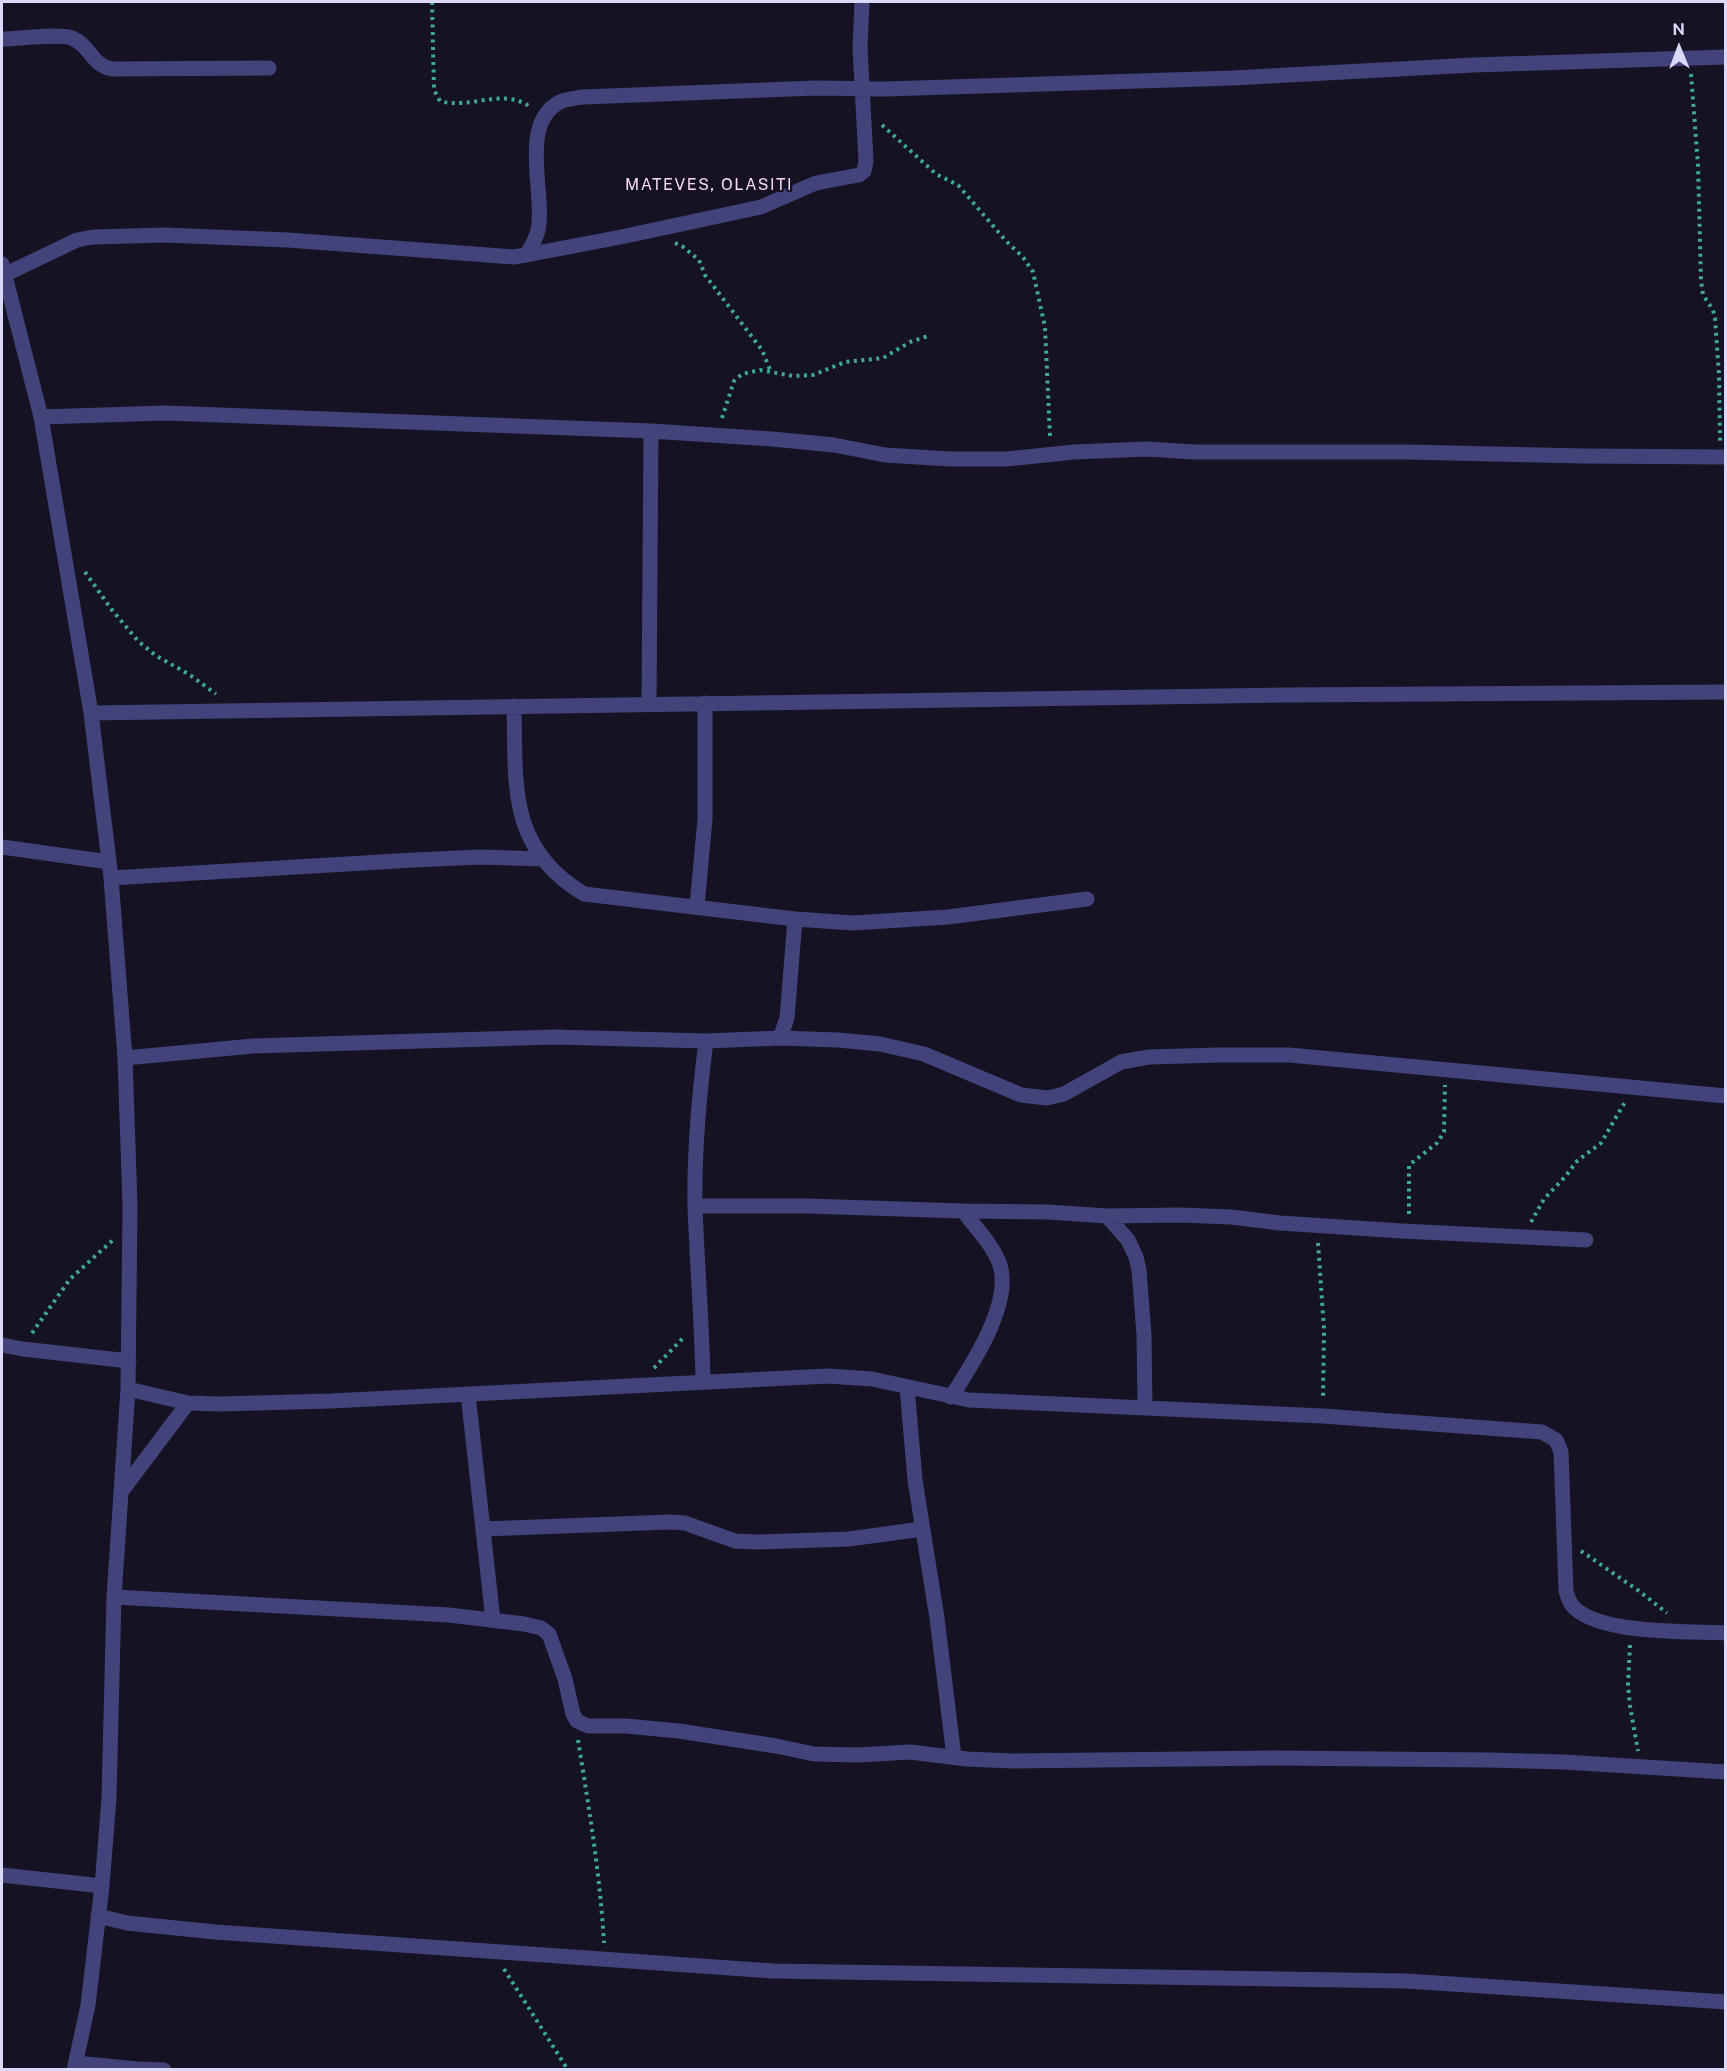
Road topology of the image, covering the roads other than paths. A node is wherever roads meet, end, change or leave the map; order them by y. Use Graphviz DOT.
graph roads {
  1 [pos="862,2"];
  2 [pos="2,39"];
  3 [pos="1725,57"];
  4 [pos="269,68"];
  5 [pos="862,88"];
  6 [pos="526,255"];
  7 [pos="3,269"];
  8 [pos="41,417"];
  9 [pos="651,431"];
  10 [pos="1723,457"];
  11 [pos="1725,692"];
  12 [pos="649,704"];
  13 [pos="705,704"];
  14 [pos="514,706"];
  15 [pos="91,713"];
  16 [pos="2,848"];
  17 [pos="543,859"];
  18 [pos="109,862"];
  19 [pos="111,878"];
  20 [pos="1087,899"];
  21 [pos="697,906"];
  22 [pos="795,919"];
  23 [pos="780,1038"];
  24 [pos="706,1041"];
  25 [pos="124,1058"];
  26 [pos="1725,1096"];
  27 [pos="695,1206"];
  28 [pos="963,1212"];
  29 [pos="1107,1216"];
  30 [pos="1586,1240"];
  31 [pos="2,1345"];
  32 [pos="129,1360"];
  33 [pos="703,1381"];
  34 [pos="907,1387"];
  35 [pos="128,1389"];
  36 [pos="468,1394"];
  37 [pos="951,1397"];
  38 [pos="188,1403"];
  39 [pos="1145,1407"];
  40 [pos="121,1492"];
  41 [pos="483,1529"];
  42 [pos="922,1529"];
  43 [pos="114,1597"];
  44 [pos="493,1620"];
  45 [pos="1725,1633"];
  46 [pos="954,1757"];
  47 [pos="1725,1772"];
  48 [pos="2,1875"];
  49 [pos="102,1886"];
  50 [pos="98,1916"];
  51 [pos="1725,2002"];
  52 [pos="75,2066"];
  53 [pos="164,2070"];
  1 -- 5 [label="street"];
  2 -- 4 [label="street"];
  3 -- 5 [label="street"];
  5 -- 6 [label="street"];
  5 -- 6 [label="street"];
  6 -- 7 [label="street"];
  7 -- 8 [label="street"];
  8 -- 9 [label="street"];
  8 -- 15 [label="street"];
  9 -- 10 [label="street"];
  9 -- 12 [label="street"];
  11 -- 13 [label="street"];
  12 -- 13 [label="street"];
  12 -- 14 [label="street"];
  13 -- 21 [label="street"];
  14 -- 15 [label="street"];
  14 -- 17 [label="street"];
  15 -- 18 [label="street"];
  16 -- 18 [label="street"];
  17 -- 19 [label="street"];
  17 -- 21 [label="street"];
  18 -- 19 [label="street"];
  19 -- 25 [label="street"];
  20 -- 22 [label="street"];
  21 -- 22 [label="street"];
  22 -- 23 [label="street"];
  23 -- 24 [label="street"];
  23 -- 26 [label="street"];
  24 -- 25 [label="street"];
  24 -- 27 [label="street"];
  25 -- 32 [label="street"];
  27 -- 28 [label="street"];
  27 -- 33 [label="street"];
  28 -- 29 [label="street"];
  28 -- 37 [label="street"];
  29 -- 30 [label="street"];
  29 -- 39 [label="street"];
  31 -- 32 [label="street"];
  32 -- 35 [label="street"];
  33 -- 34 [label="street"];
  33 -- 36 [label="street"];
  34 -- 37 [label="street"];
  34 -- 42 [label="street"];
  35 -- 38 [label="street"];
  35 -- 40 [label="street"];
  36 -- 38 [label="street"];
  36 -- 41 [label="street"];
  37 -- 39 [label="street"];
  38 -- 40 [label="street"];
  39 -- 45 [label="street"];
  40 -- 43 [label="street"];
  41 -- 42 [label="street"];
  41 -- 44 [label="street"];
  42 -- 46 [label="street"];
  43 -- 44 [label="street"];
  43 -- 49 [label="street"];
  44 -- 46 [label="street"];
  46 -- 47 [label="street"];
  48 -- 49 [label="street"];
  49 -- 50 [label="street"];
  50 -- 51 [label="street"];
  50 -- 52 [label="street"];
  52 -- 53 [label="street"];
}
